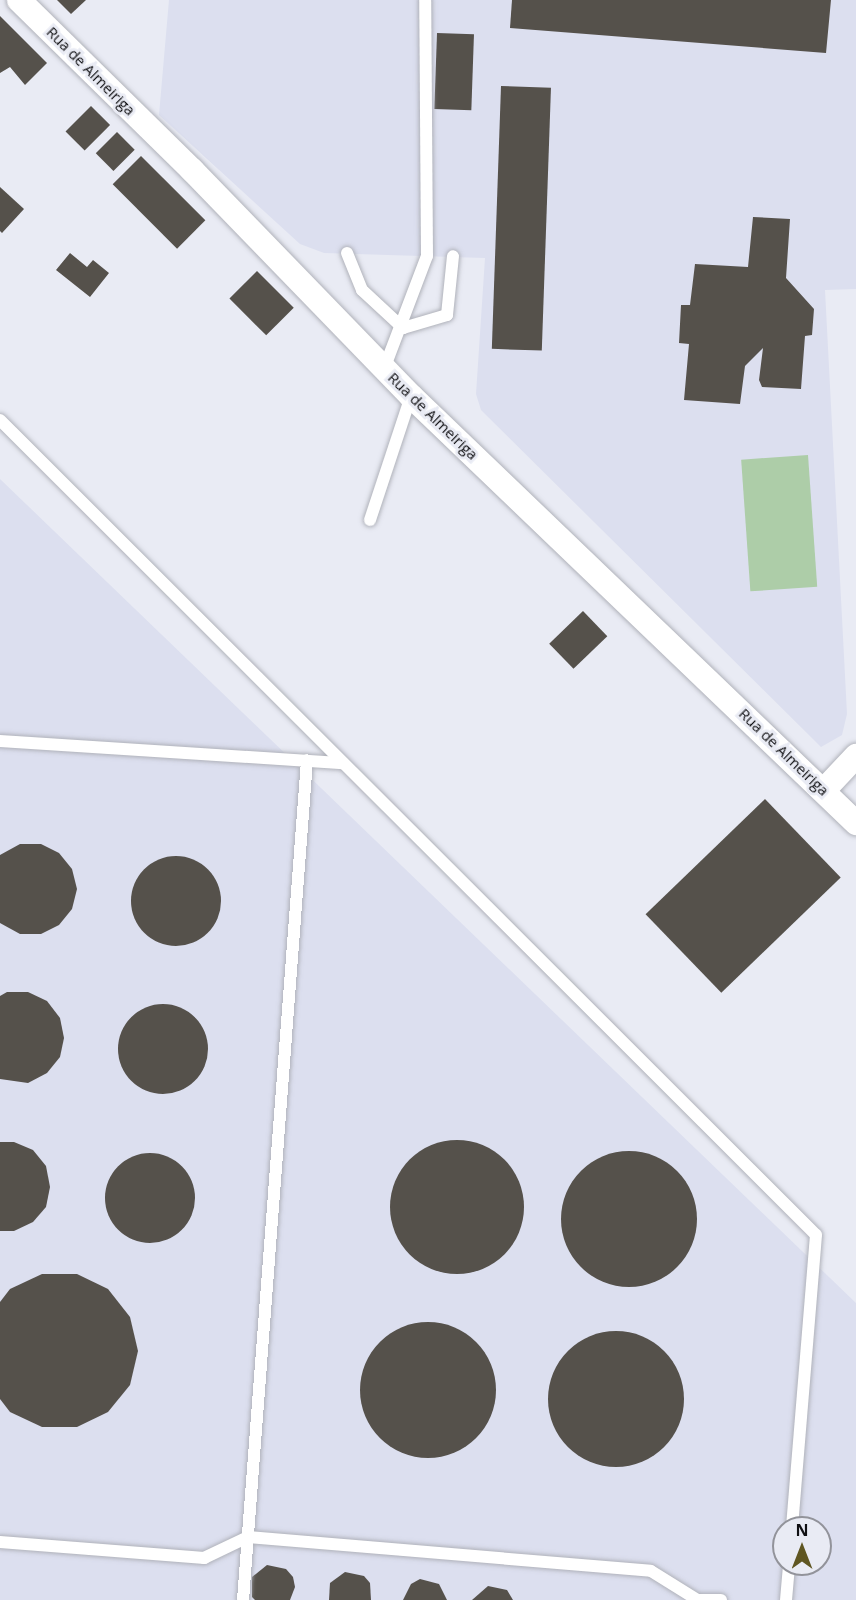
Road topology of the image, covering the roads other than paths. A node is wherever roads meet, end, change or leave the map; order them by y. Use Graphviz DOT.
graph roads {
  1 [pos="19,0"];
  2 [pos="425,0"];
  3 [pos="347,253"];
  4 [pos="453,256"];
  5 [pos="403,328"];
  6 [pos="384,369"];
  7 [pos="411,396"];
  8 [pos="0,420"];
  9 [pos="370,520"];
  10 [pos="0,741"];
  11 [pos="856,756"];
  12 [pos="308,760"];
  13 [pos="343,763"];
  14 [pos="824,790"];
  15 [pos="856,823"];
  16 [pos="793,1516"];
  17 [pos="249,1537"];
  18 [pos="0,1542"];
  19 [pos="788,1576"];
  20 [pos="243,1600"];
  21 [pos="695,1600"];
  22 [pos="721,1600"];
  23 [pos="786,1600"];
  1 -- 6 [label="street, Rua de Almeiriga"];
  2 -- 5 [label="lane"];
  3 -- 5 [label="lane"];
  4 -- 5 [label="lane"];
  5 -- 6 [label="lane"];
  6 -- 7 [label="street, Rua de Almeiriga"];
  7 -- 9 [label="lane"];
  7 -- 14 [label="street, Rua de Almeiriga"];
  8 -- 13 [label="lane"];
  10 -- 12 [label="lane"];
  11 -- 14 [label="street"];
  12 -- 13 [label="lane"];
  12 -- 17 [label="lane"];
  13 -- 16 [label="lane"];
  14 -- 15 [label="street, Rua de Almeiriga"];
  17 -- 18 [label="lane"];
  17 -- 20 [label="lane"];
  17 -- 21 [label="lane"];
  19 -- 23 [label="lane"];
  21 -- 22 [label="lane"];
}
